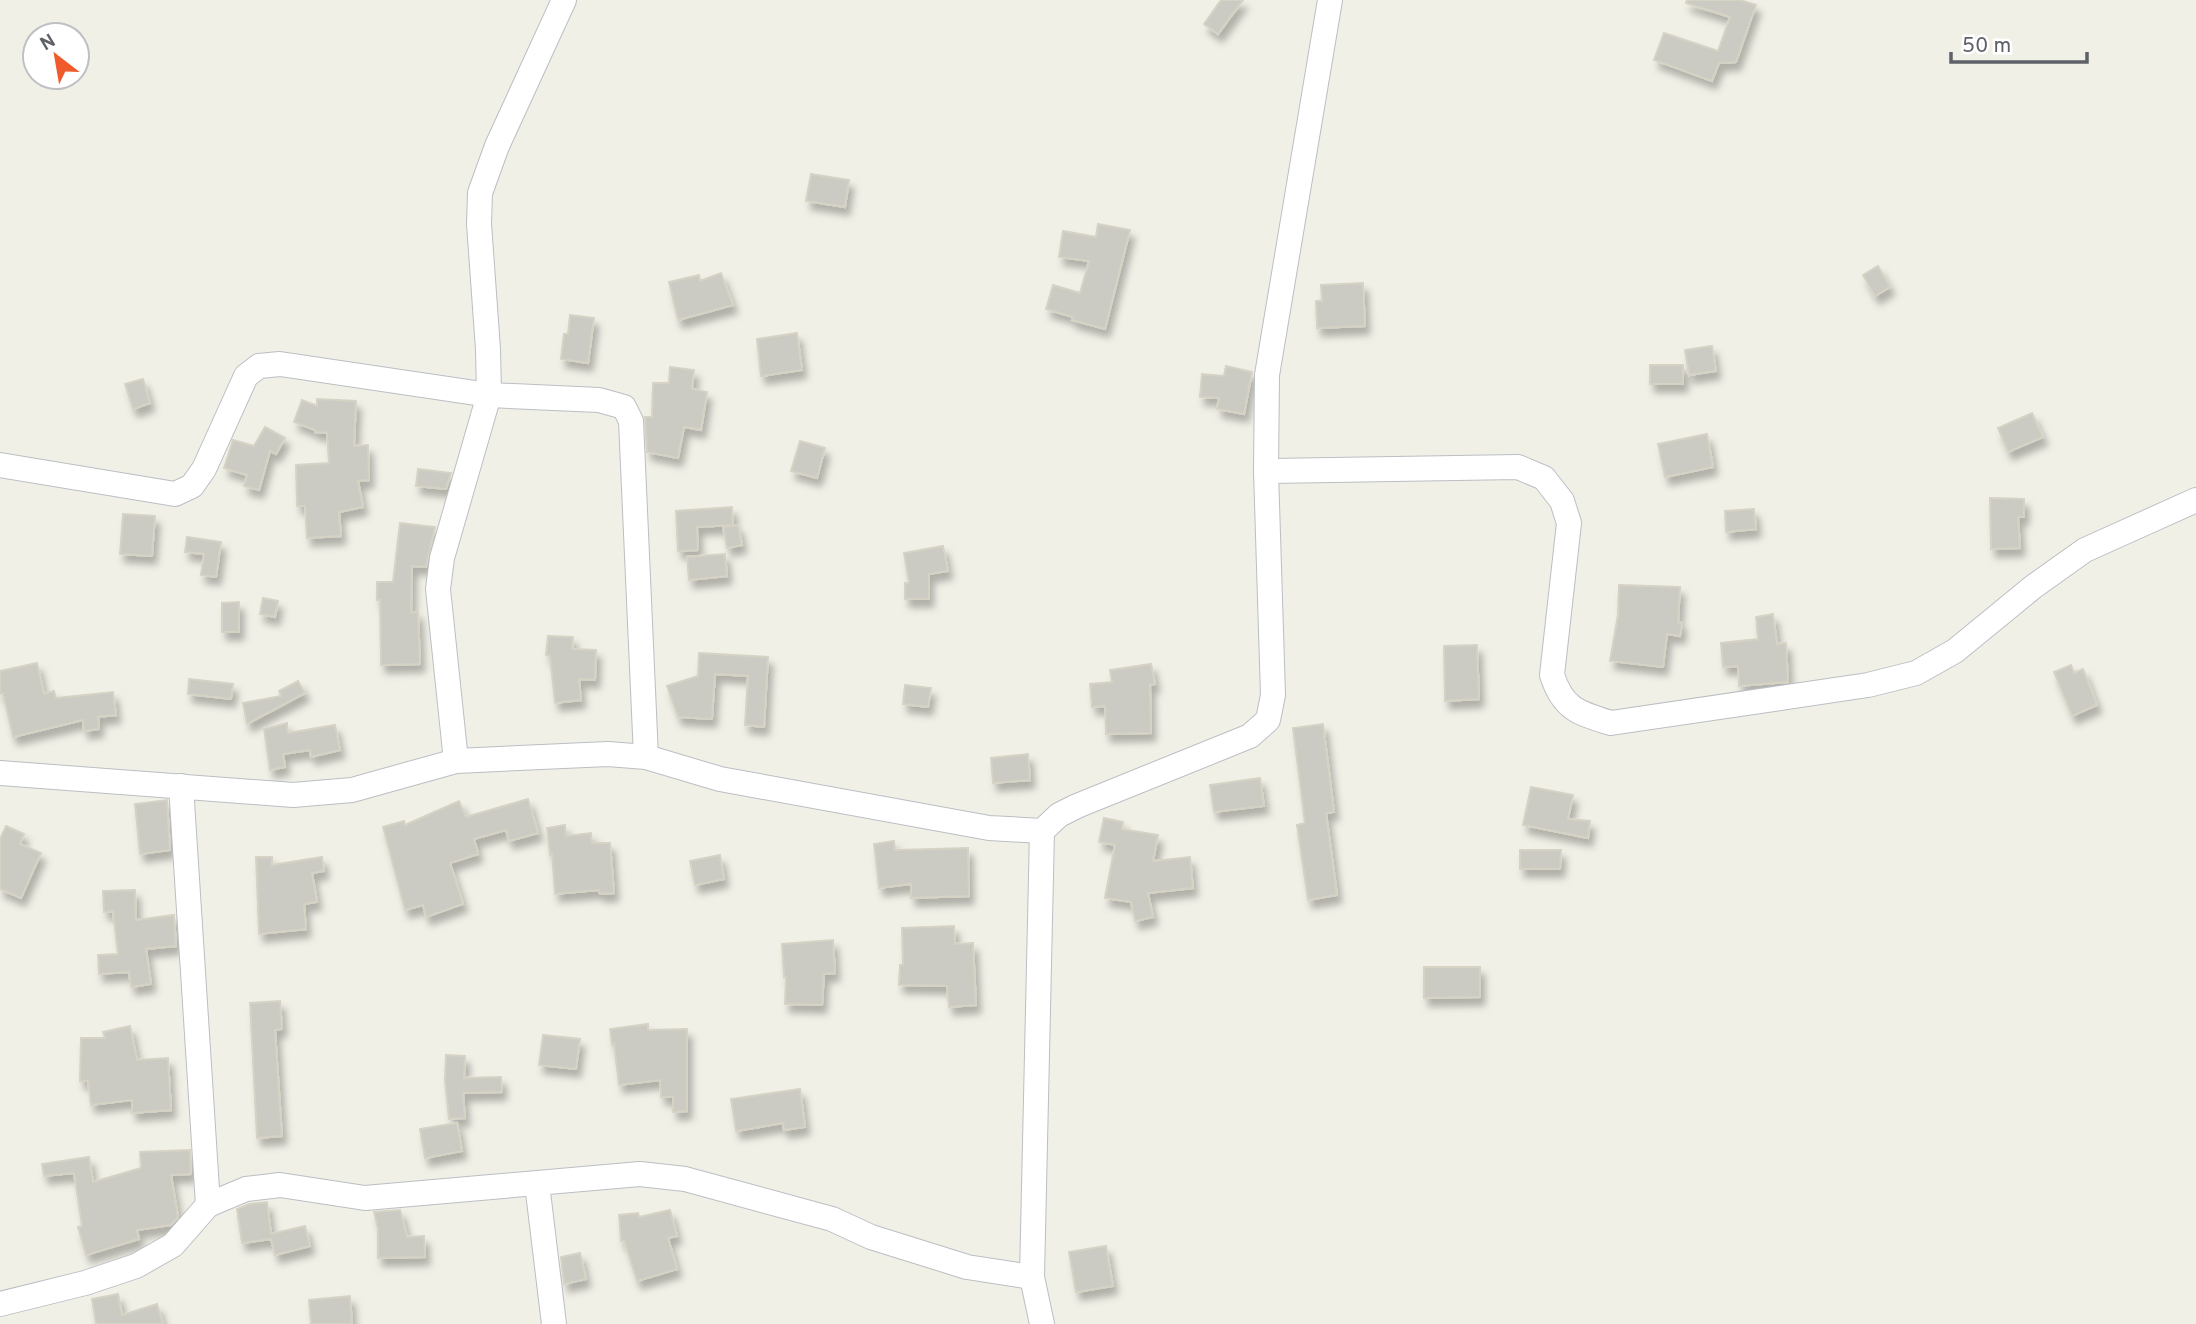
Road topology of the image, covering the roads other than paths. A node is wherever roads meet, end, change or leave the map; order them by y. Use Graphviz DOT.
graph roads {
  1 [pos="564,0"];
  2 [pos="1330,0"];
  3 [pos="488,395"];
  4 [pos="0,465"];
  5 [pos="1266,471"];
  6 [pos="2196,500"];
  7 [pos="646,757"];
  8 [pos="456,761"];
  9 [pos="0,773"];
  10 [pos="181,786"];
  11 [pos="1042,831"];
  12 [pos="537,1184"];
  13 [pos="208,1205"];
  14 [pos="1032,1277"];
  15 [pos="0,1304"];
  16 [pos="554,1324"];
  17 [pos="1042,1324"];
  1 -- 3 [label="street"];
  2 -- 5 [label="street"];
  3 -- 4 [label="street"];
  3 -- 7 [label="street"];
  3 -- 8 [label="street"];
  5 -- 6 [label="street"];
  5 -- 11 [label="street"];
  7 -- 8 [label="street"];
  7 -- 11 [label="street"];
  8 -- 10 [label="street"];
  9 -- 10 [label="street"];
  10 -- 13 [label="street"];
  11 -- 14 [label="street"];
  12 -- 13 [label="street"];
  12 -- 14 [label="street"];
  12 -- 16 [label="street"];
  13 -- 15 [label="street"];
  14 -- 17 [label="street"];
}
